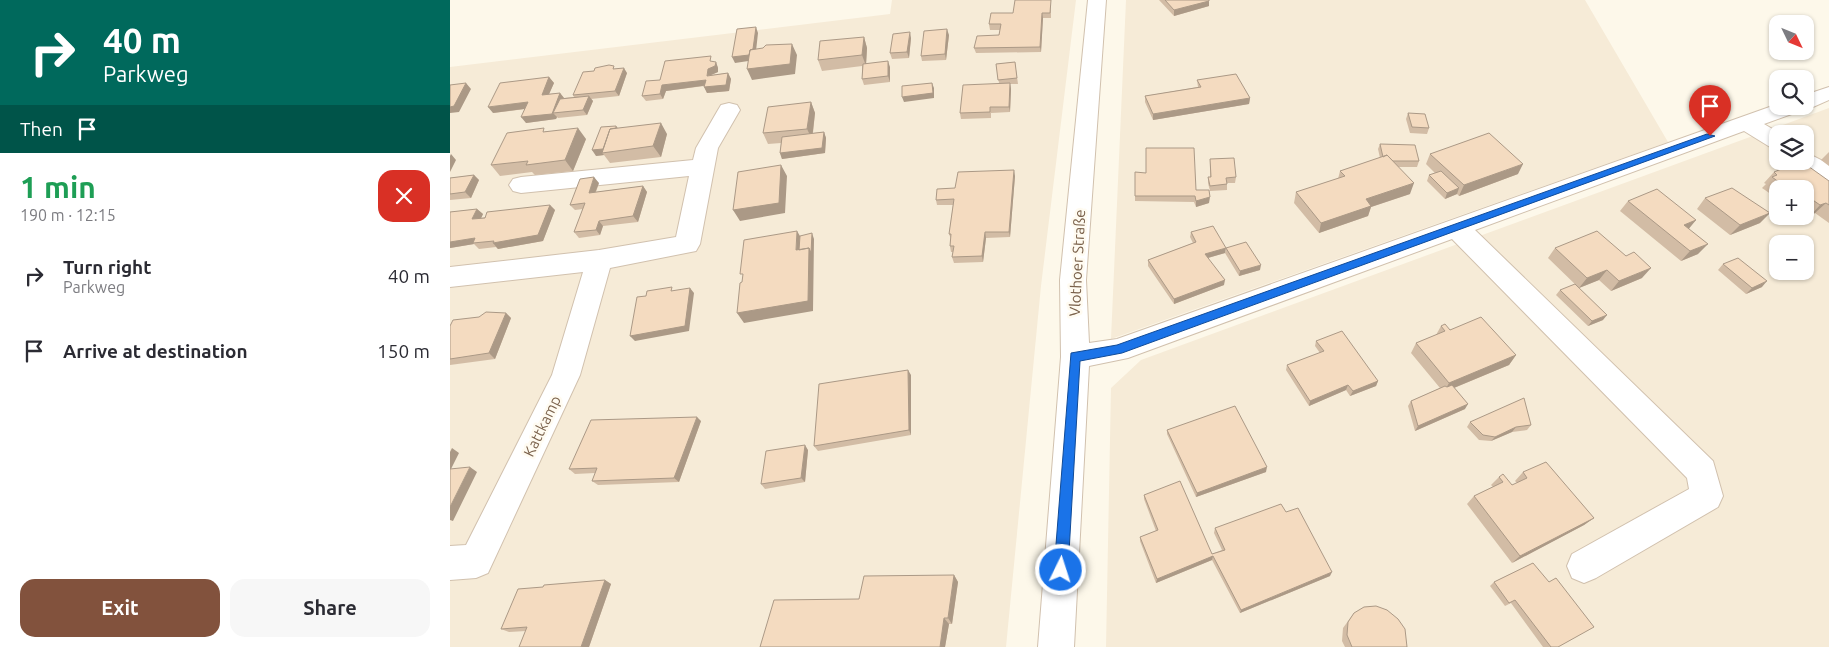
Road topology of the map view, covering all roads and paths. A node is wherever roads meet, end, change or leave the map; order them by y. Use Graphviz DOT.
graph roads {
  1 [pos="1097,0"];
  2 [pos="1829,93"];
  3 [pos="1814,99"];
  4 [pos="729,110"];
  5 [pos="1769,114"];
  6 [pos="1747,122"];
  7 [pos="1769,136"];
  8 [pos="1814,166"];
  9 [pos="701,167"];
  10 [pos="1829,175"];
  11 [pos="521,184"];
  12 [pos="1458,228"];
  13 [pos="599,260"];
  14 [pos="450,277"];
  15 [pos="1075,357"];
  16 [pos="450,563"];
  17 [pos="1584,566"];
  18 [pos="1056,647"];
  1 -- 15 [label="street, Vlothoer Straße"];
  2 -- 3 [label="street"];
  4 -- 9 [label="street"];
  5 -- 6 [label="street"];
  6 -- 7 [label="street"];
  6 -- 12 [label="street"];
  8 -- 10 [label="street"];
  9 -- 11 [label="street"];
  9 -- 13 [label="street"];
  12 -- 15 [label="street"];
  12 -- 17 [label="street"];
  13 -- 14 [label="street"];
  13 -- 16 [label="street, Kattkamp"];
  15 -- 18 [label="street, Vlothoer Straße"];
}
